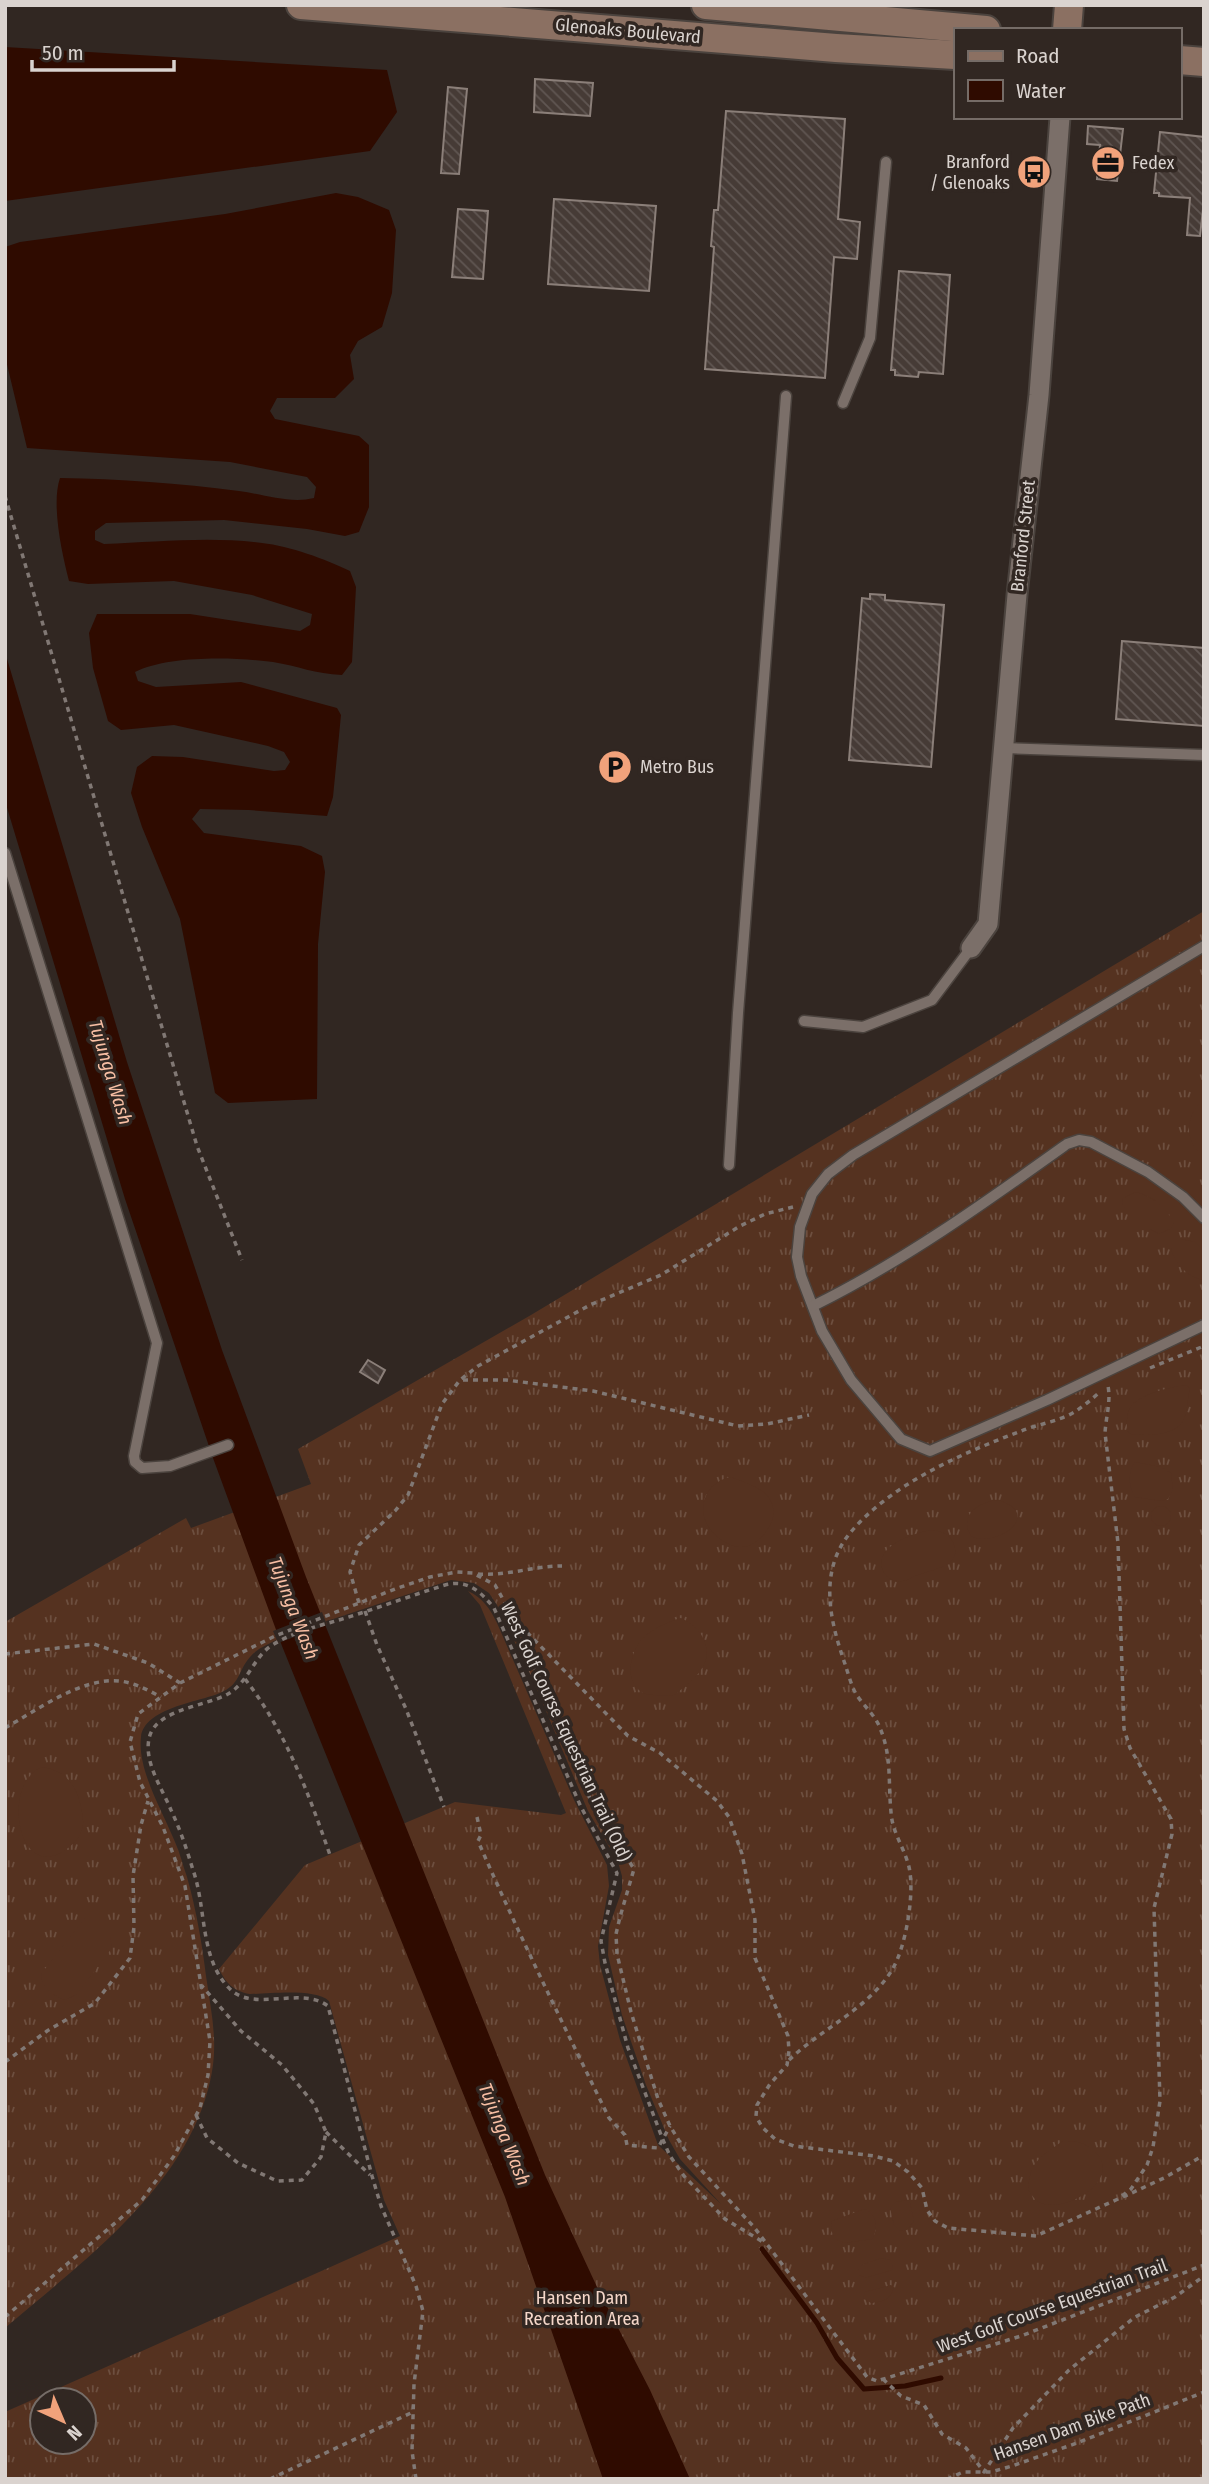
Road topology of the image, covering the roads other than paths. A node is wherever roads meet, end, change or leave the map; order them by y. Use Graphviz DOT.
graph roads {
  1 [pos="301,5"];
  2 [pos="706,5"];
  3 [pos="1069,5"];
  4 [pos="464,12"];
  5 [pos="964,28"];
  6 [pos="1067,28"];
  7 [pos="954,55"];
  8 [pos="1181,60"];
  9 [pos="1204,62"];
  10 [pos="1060,119"];
  11 [pos="886,162"];
  12 [pos="786,396"];
  13 [pos="843,403"];
  14 [pos="1004,748"];
  15 [pos="1204,755"];
  16 [pos="5,853"];
  17 [pos="1204,946"];
  18 [pos="971,948"];
  19 [pos="804,1021"];
  20 [pos="729,1166"];
  21 [pos="1204,1218"];
  22 [pos="813,1306"];
  23 [pos="1204,1325"];
  24 [pos="228,1445"];
  1 -- 4 [label="main road, Glenoaks Boulevard"];
  2 -- 5 [label="main road, Glenoaks Boulevard"];
  3 -- 6 [label="main road"];
  4 -- 7 [label="main road, Glenoaks Boulevard"];
  8 -- 9 [label="main road"];
  10 -- 14 [label="street, Branford Street"];
  11 -- 13 [label="lane"];
  12 -- 20 [label="lane"];
  14 -- 15 [label="lane"];
  14 -- 18 [label="street, Branford Street"];
  16 -- 24 [label="lane"];
  17 -- 22 [label="lane"];
  18 -- 19 [label="lane"];
  21 -- 22 [label="lane"];
  22 -- 23 [label="lane"];
}
